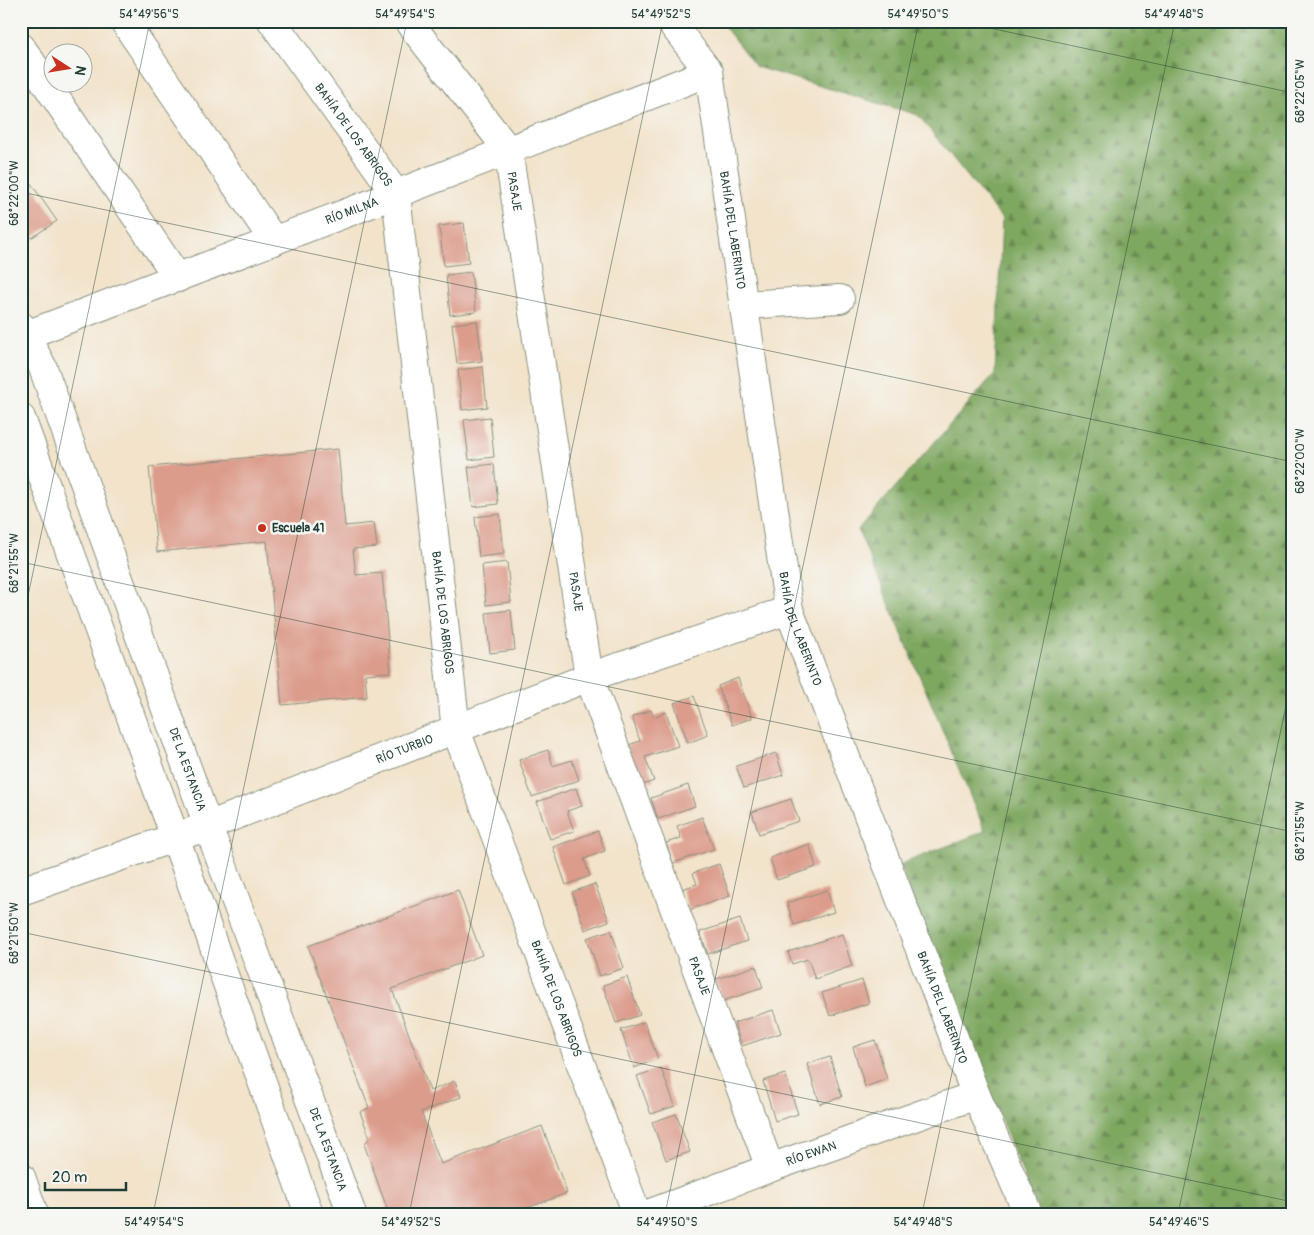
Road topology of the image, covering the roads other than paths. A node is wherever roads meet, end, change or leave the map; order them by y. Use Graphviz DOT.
graph roads {
  1 [pos="124,21"];
  2 [pos="272,21"];
  3 [pos="408,21"];
  4 [pos="670,21"];
  5 [pos="21,47"];
  6 [pos="709,72"];
  7 [pos="508,150"];
  8 [pos="396,194"];
  9 [pos="274,240"];
  10 [pos="178,278"];
  11 [pos="840,299"];
  12 [pos="744,305"];
  13 [pos="23,333"];
  14 [pos="21,418"];
  15 [pos="789,610"];
  16 [pos="589,677"];
  17 [pos="456,730"];
  18 [pos="208,826"];
  19 [pos="174,837"];
  20 [pos="21,891"];
  21 [pos="976,1095"];
  22 [pos="770,1168"];
  23 [pos="21,1177"];
  24 [pos="34,1214"];
  25 [pos="309,1214"];
  26 [pos="352,1214"];
  27 [pos="637,1214"];
  28 [pos="648,1214"];
  29 [pos="1028,1214"];
  1 -- 9 [label="street"];
  2 -- 8 [label="street, BAHÍA DE LOS ABRIGOS"];
  3 -- 7 [label="street, PASAJE"];
  4 -- 6 [label="street, BAHÍA DEL LABERINTO"];
  5 -- 10 [label="street"];
  6 -- 7 [label="street, RÍO MILNA"];
  6 -- 12 [label="street, BAHÍA DEL LABERINTO"];
  7 -- 8 [label="street, RÍO MILNA"];
  7 -- 16 [label="street, PASAJE"];
  8 -- 9 [label="street, RÍO MILNA"];
  8 -- 17 [label="street, BAHÍA DE LOS ABRIGOS"];
  9 -- 10 [label="street, RÍO MILNA"];
  10 -- 13 [label="street, RÍO MILNA"];
  11 -- 12 [label="street"];
  12 -- 15 [label="street, BAHÍA DEL LABERINTO"];
  13 -- 18 [label="street, DE LA ESTANCIA"];
  14 -- 19 [label="street"];
  15 -- 16 [label="street, RÍO TURBIO"];
  15 -- 21 [label="street, BAHÍA DEL LABERINTO"];
  16 -- 17 [label="street, RÍO TURBIO"];
  16 -- 22 [label="street, PASAJE"];
  17 -- 18 [label="street, RÍO TURBIO"];
  17 -- 27 [label="street, BAHÍA DE LOS ABRIGOS"];
  18 -- 19 [label="street, RÍO TURBIO"];
  18 -- 26 [label="street, DE LA ESTANCIA"];
  19 -- 20 [label="street, RÍO TURBIO"];
  19 -- 25 [label="street"];
  21 -- 22 [label="street, RÍO EWAN"];
  21 -- 29 [label="street, BAHÍA DEL LABERINTO"];
  22 -- 28 [label="street, RÍO EWAN"];
  23 -- 24 [label="street"];
}
